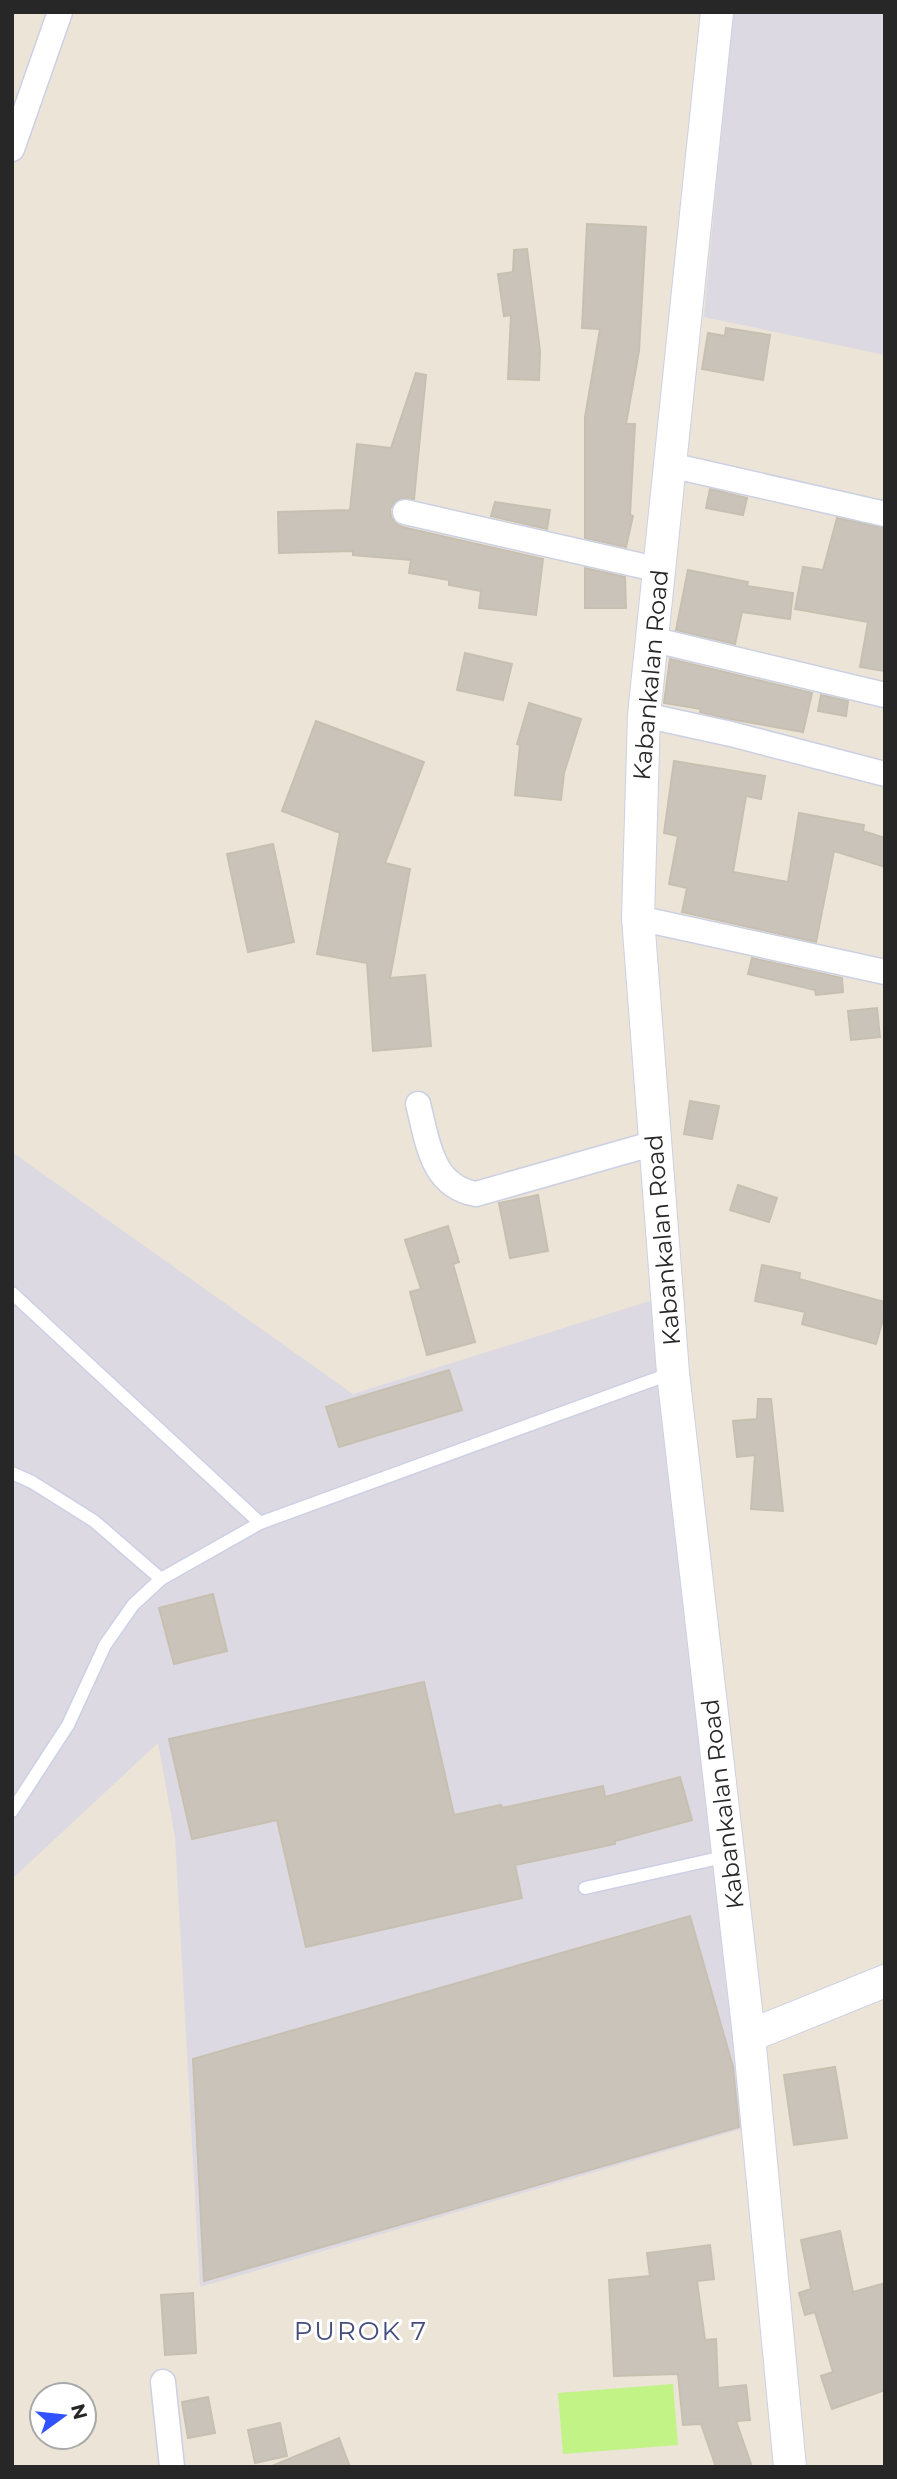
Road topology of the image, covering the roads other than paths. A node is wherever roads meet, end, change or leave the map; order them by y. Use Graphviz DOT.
graph roads {
  1 [pos="60,12"];
  2 [pos="717,12"];
  3 [pos="12,149"];
  4 [pos="670,465"];
  5 [pos="405,512"];
  6 [pos="885,514"];
  7 [pos="660,570"];
  8 [pos="651,639"];
  9 [pos="885,695"];
  10 [pos="644,715"];
  11 [pos="885,774"];
  12 [pos="638,918"];
  13 [pos="885,972"];
  14 [pos="418,1104"];
  15 [pos="655,1143"];
  16 [pos="12,1293"];
  17 [pos="673,1373"];
  18 [pos="12,1473"];
  19 [pos="260,1523"];
  20 [pos="161,1579"];
  21 [pos="12,1811"];
  22 [pos="728,1856"];
  23 [pos="585,1888"];
  24 [pos="885,1981"];
  25 [pos="749,2036"];
  26 [pos="163,2382"];
  27 [pos="172,2467"];
  28 [pos="790,2467"];
  1 -- 3 [label="street"];
  2 -- 4 [label="street, Kabankalan Road"];
  4 -- 6 [label="street"];
  4 -- 7 [label="street, Kabankalan Road"];
  5 -- 7 [label="street"];
  7 -- 8 [label="street, Kabankalan Road"];
  8 -- 9 [label="street"];
  8 -- 10 [label="street, Kabankalan Road"];
  10 -- 11 [label="street"];
  10 -- 12 [label="street, Kabankalan Road"];
  12 -- 13 [label="street"];
  12 -- 15 [label="street, Kabankalan Road"];
  14 -- 15 [label="street"];
  15 -- 17 [label="street, Kabankalan Road"];
  16 -- 19 [label="lane"];
  17 -- 19 [label="lane"];
  17 -- 22 [label="street, Kabankalan Road"];
  18 -- 20 [label="lane"];
  19 -- 20 [label="lane"];
  20 -- 21 [label="lane"];
  22 -- 23 [label="lane"];
  22 -- 25 [label="street, Kabankalan Road"];
  24 -- 25 [label="street"];
  25 -- 28 [label="street, Kabankalan Road"];
  26 -- 27 [label="street"];
}
